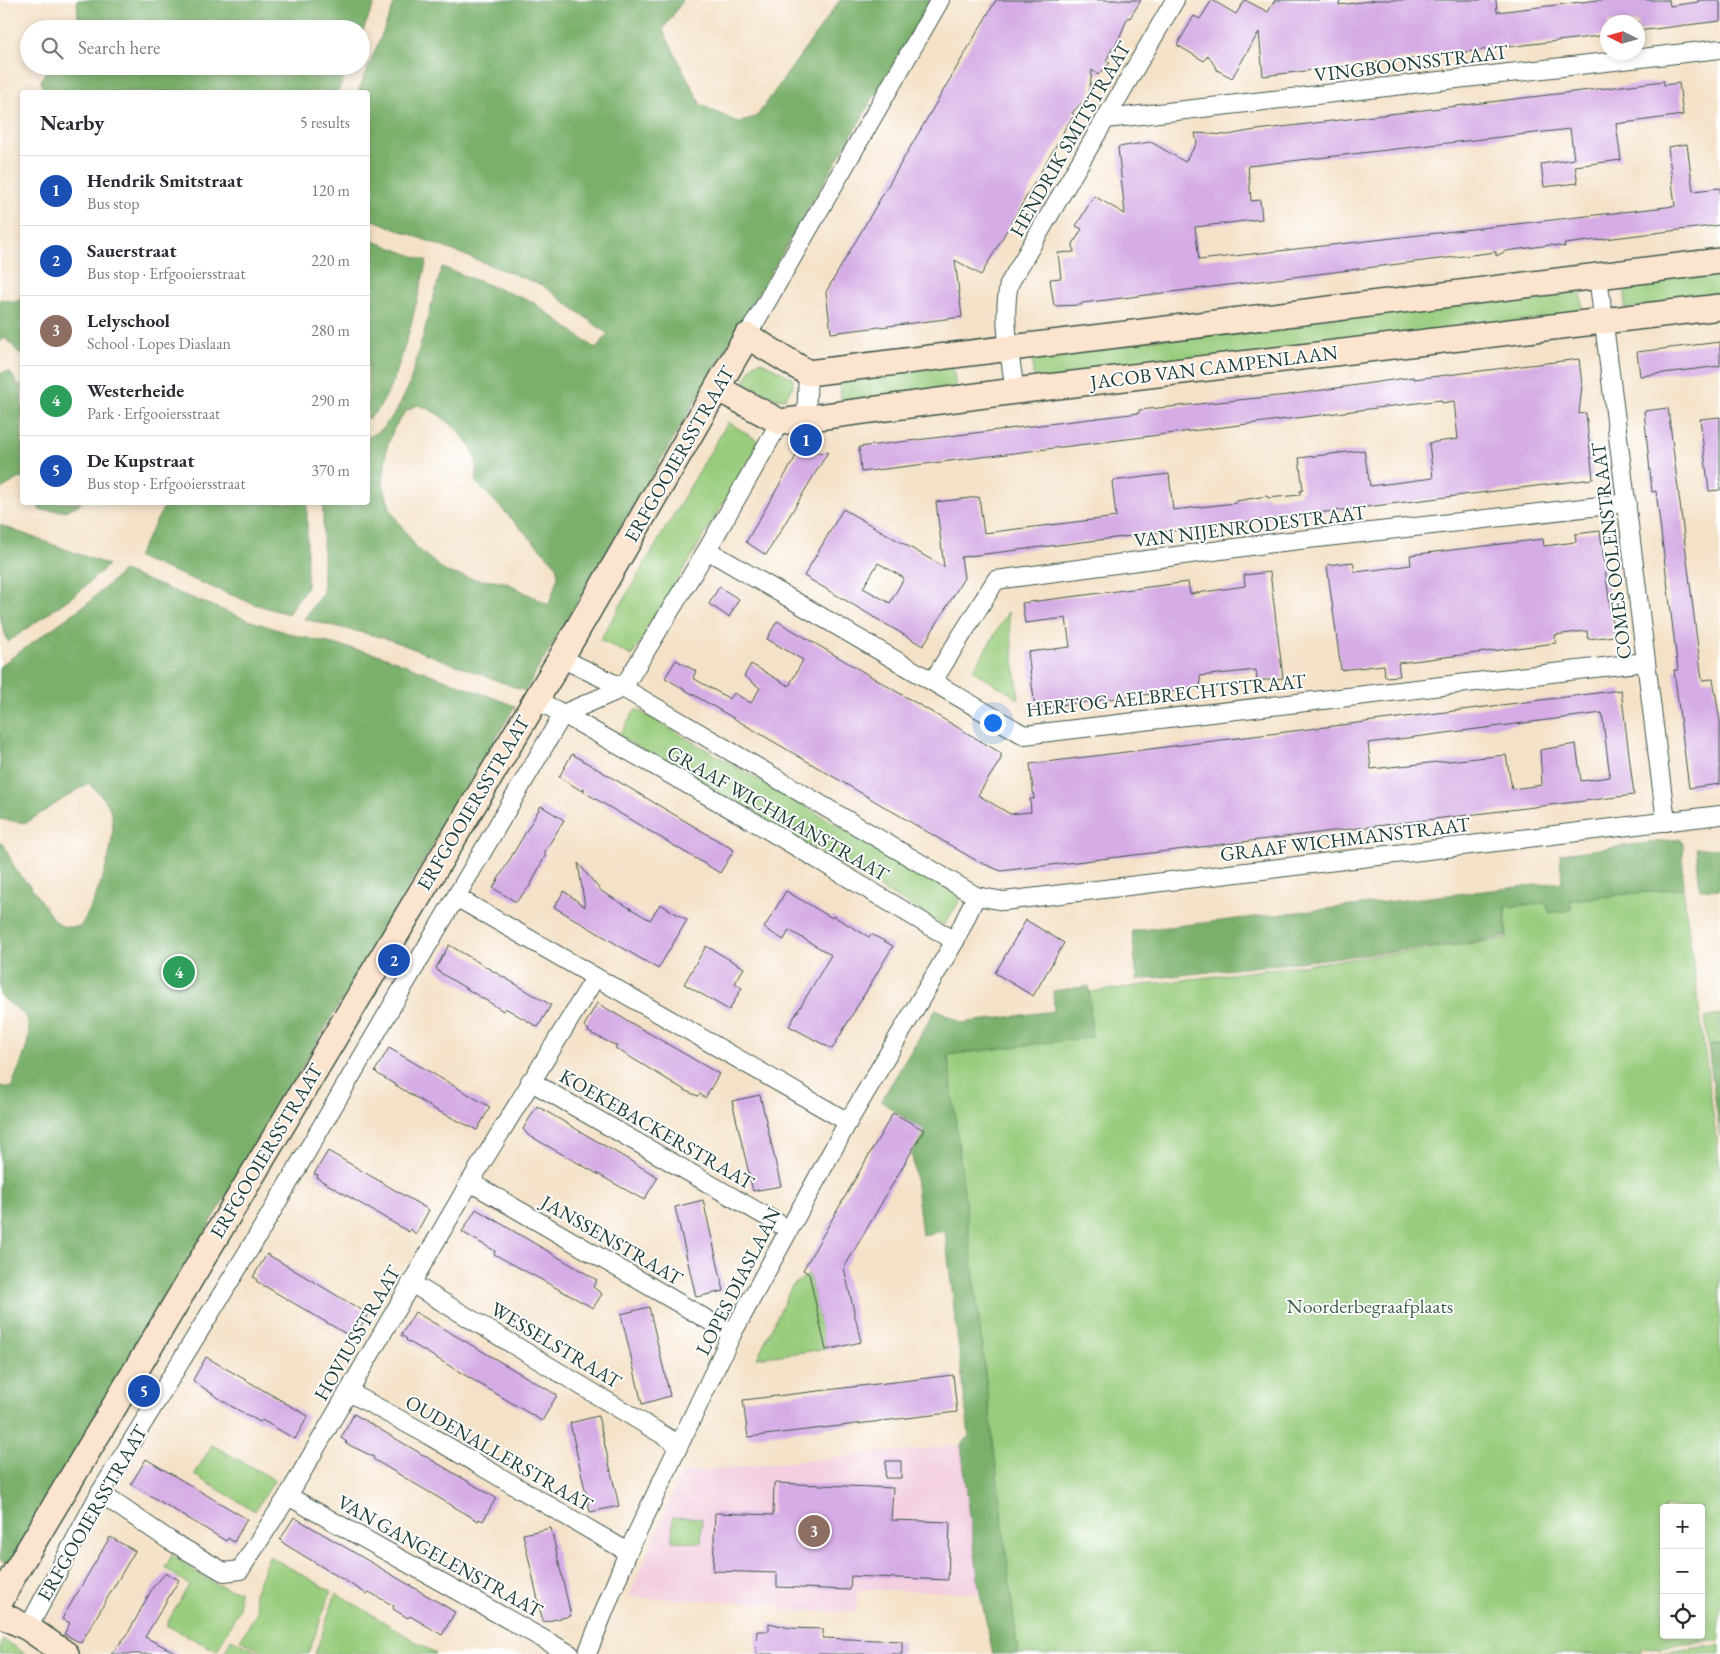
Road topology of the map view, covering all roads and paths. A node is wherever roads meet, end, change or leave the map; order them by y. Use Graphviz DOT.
graph roads {
  1 [pos="940,0"];
  2 [pos="1175,0"];
  3 [pos="1720,48"];
  4 [pos="1106,119"];
  5 [pos="1720,261"];
  6 [pos="1598,276"];
  7 [pos="1720,307"];
  8 [pos="1605,321"];
  9 [pos="747,336"];
  10 [pos="1009,347"];
  11 [pos="808,373"];
  12 [pos="716,388"];
  13 [pos="1015,391"];
  14 [pos="806,418"];
  15 [pos="780,422"];
  16 [pos="1627,503"];
  17 [pos="707,550"];
  18 [pos="561,658"];
  19 [pos="1646,662"];
  20 [pos="933,681"];
  21 [pos="623,688"];
  22 [pos="535,700"];
  23 [pos="563,714"];
  24 [pos="1720,816"];
  25 [pos="1666,822"];
  26 [pos="976,896"];
  27 [pos="456,897"];
  28 [pos="955,941"];
  29 [pos="595,978"];
  30 [pos="530,1081"];
  31 [pos="848,1122"];
  32 [pos="470,1182"];
  33 [pos="788,1228"];
  34 [pos="411,1283"];
  35 [pos="732,1334"];
  36 [pos="349,1392"];
  37 [pos="678,1444"];
  38 [pos="100,1493"];
  39 [pos="288,1496"];
  40 [pos="628,1552"];
  41 [pos="0,1602"];
  42 [pos="0,1614"];
  43 [pos="28,1628"];
  44 [pos="66,1654"];
  45 [pos="570,1654"];
  46 [pos="587,1654"];
  1 -- 9 [label="street, ERFGOOIERSSTRAAT"];
  2 -- 4 [label="street, HENDRIK SMITSTRAAT"];
  3 -- 4 [label="street, VINGBOONSSTRAAT"];
  4 -- 10 [label="street, HENDRIK SMITSTRAAT"];
  5 -- 6 [label="street"];
  6 -- 8 [label="street, COMES OOLENSTRAAT"];
  6 -- 10 [label="street"];
  7 -- 8 [label="street, JACOB VAN CAMPENLAAN"];
  8 -- 13 [label="street, JACOB VAN CAMPENLAAN"];
  8 -- 16 [label="street, COMES OOLENSTRAAT"];
  9 -- 11 [label="street"];
  9 -- 12 [label="street, ERFGOOIERSSTRAAT"];
  10 -- 11 [label="street"];
  10 -- 13 [label="street, HENDRIK SMITSTRAAT"];
  11 -- 14 [label="street"];
  12 -- 15 [label="street"];
  12 -- 18 [label="street, ERFGOOIERSSTRAAT"];
  13 -- 14 [label="street, JACOB VAN CAMPENLAAN"];
  14 -- 15 [label="street, JACOB VAN CAMPENLAAN"];
  15 -- 17 [label="street"];
  16 -- 19 [label="street, COMES OOLENSTRAAT"];
  16 -- 20 [label="street, VAN NIJENRODESTRAAT"];
  17 -- 20 [label="street, HERTOG AELBRECHTSTRAAT"];
  17 -- 21 [label="street"];
  18 -- 21 [label="street, GRAAF WICHMANSTRAAT"];
  18 -- 22 [label="street, ERFGOOIERSSTRAAT"];
  19 -- 20 [label="street, HERTOG AELBRECHTSTRAAT"];
  19 -- 25 [label="street, COMES OOLENSTRAAT"];
  21 -- 23 [label="street, ERFGOOIERSSTRAAT"];
  21 -- 26 [label="street, GRAAF WICHMANSTRAAT"];
  22 -- 23 [label="street, GRAAF WICHMANSTRAAT"];
  22 -- 41 [label="street, ERFGOOIERSSTRAAT"];
  23 -- 27 [label="street, ERFGOOIERSSTRAAT"];
  23 -- 28 [label="street, GRAAF WICHMANSTRAAT"];
  24 -- 25 [label="street, GRAAF WICHMANSTRAAT"];
  25 -- 26 [label="street, GRAAF WICHMANSTRAAT"];
  26 -- 28 [label="street"];
  27 -- 29 [label="street"];
  27 -- 38 [label="street, ERFGOOIERSSTRAAT"];
  28 -- 31 [label="street, LOPES DIASLAAN"];
  29 -- 30 [label="street, HOVIUSSTRAAT"];
  29 -- 31 [label="street"];
  30 -- 32 [label="street, HOVIUSSTRAAT"];
  30 -- 33 [label="street, KOEKEBACKERSTRAAT"];
  31 -- 33 [label="street, LOPES DIASLAAN"];
  32 -- 34 [label="street, HOVIUSSTRAAT"];
  32 -- 35 [label="street, JANSSENSTRAAT"];
  33 -- 35 [label="street, LOPES DIASLAAN"];
  34 -- 36 [label="street, HOVIUSSTRAAT"];
  34 -- 37 [label="street, WESSELSTRAAT"];
  35 -- 37 [label="street, LOPES DIASLAAN"];
  36 -- 39 [label="street, HOVIUSSTRAAT"];
  36 -- 40 [label="street, OUDENALLERSTRAAT"];
  37 -- 40 [label="street, LOPES DIASLAAN"];
  38 -- 39 [label="street, HOVIUSSTRAAT"];
  38 -- 43 [label="street, ERFGOOIERSSTRAAT"];
  39 -- 45 [label="street, VAN GANGELENSTRAAT"];
  40 -- 46 [label="street, LOPES DIASLAAN"];
  42 -- 43 [label="street"];
  43 -- 44 [label="street"];
}
